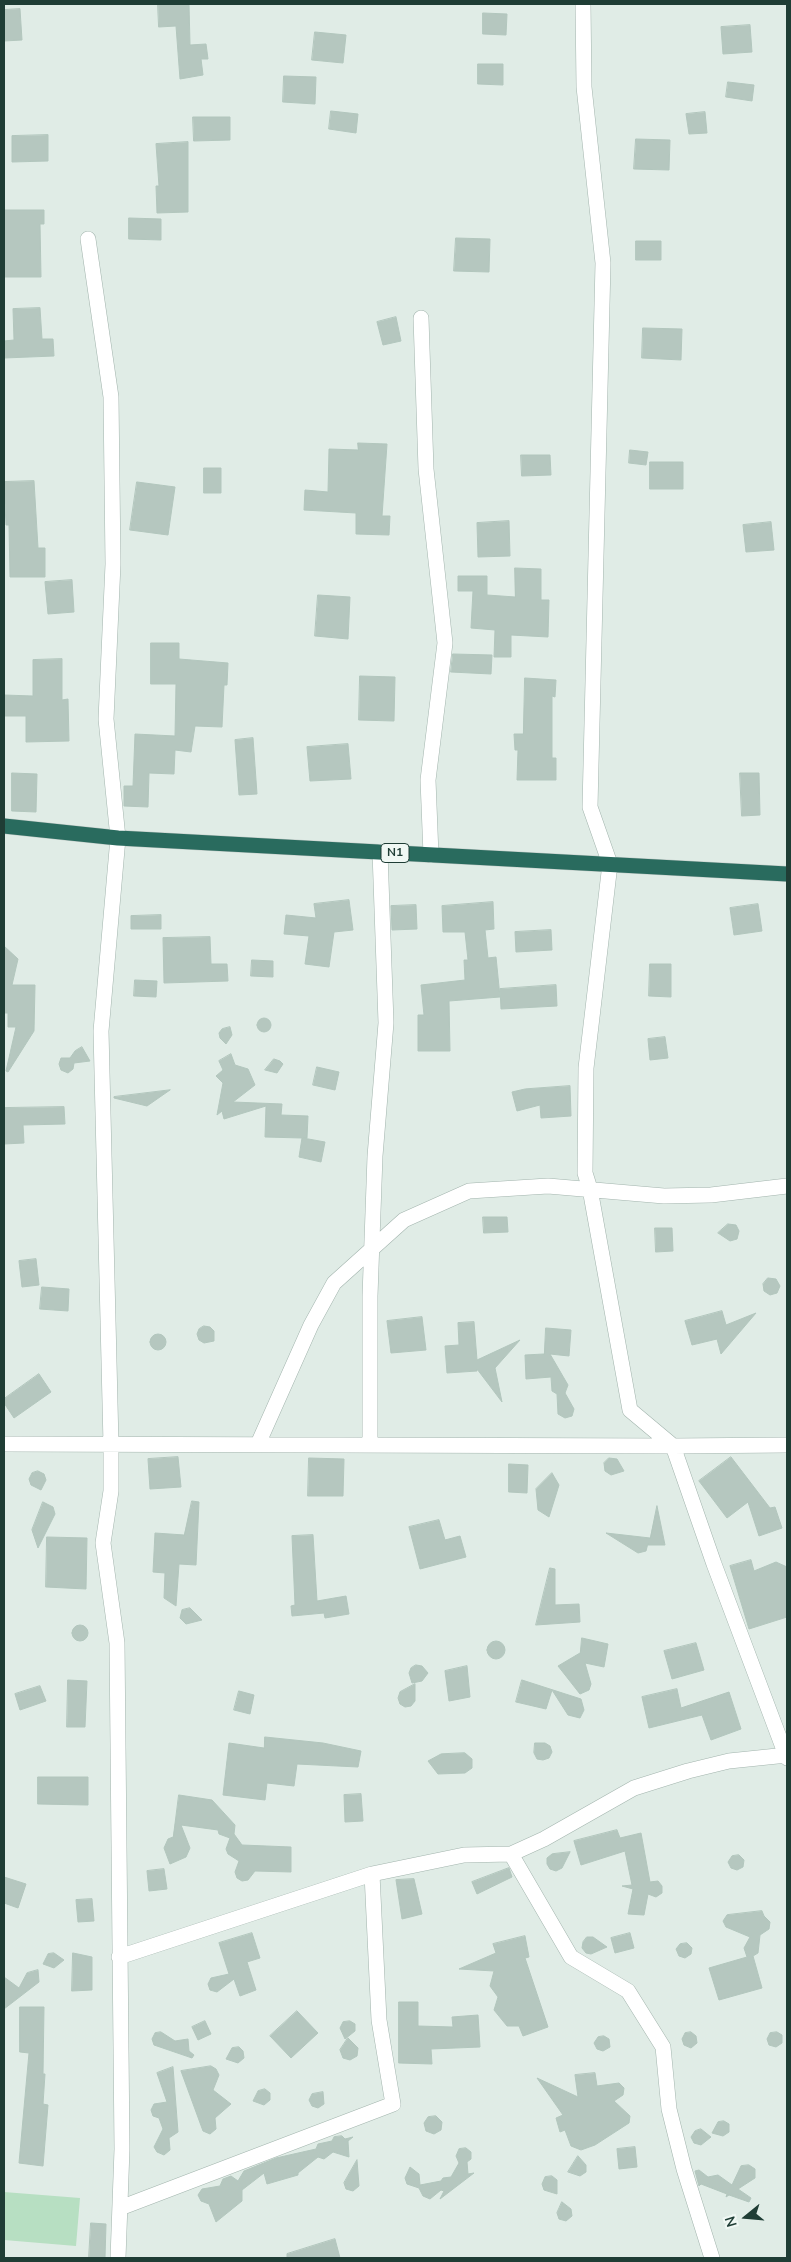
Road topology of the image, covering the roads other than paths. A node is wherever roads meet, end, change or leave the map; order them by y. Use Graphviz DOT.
graph roads {
  1 [pos="583,4"];
  2 [pos="88,238"];
  3 [pos="421,318"];
  4 [pos="4,826"];
  5 [pos="118,838"];
  6 [pos="380,852"];
  7 [pos="431,855"];
  8 [pos="610,864"];
  9 [pos="787,874"];
  10 [pos="787,1186"];
  11 [pos="590,1189"];
  12 [pos="372,1247"];
  13 [pos="4,1444"];
  14 [pos="111,1444"];
  15 [pos="258,1444"];
  16 [pos="787,1444"];
  17 [pos="370,1445"];
  18 [pos="673,1446"];
  19 [pos="787,1757"];
  20 [pos="511,1854"];
  21 [pos="372,1874"];
  22 [pos="119,1957"];
  23 [pos="120,2208"];
  24 [pos="118,2258"];
  25 [pos="712,2258"];
  1 -- 8 [label="street"];
  2 -- 5 [label="street"];
  3 -- 7 [label="street"];
  4 -- 5 [label="highway, N1"];
  5 -- 6 [label="highway, N1"];
  5 -- 14 [label="street"];
  6 -- 7 [label="highway, N1"];
  6 -- 12 [label="street"];
  7 -- 8 [label="highway, N1"];
  8 -- 9 [label="highway, N1"];
  8 -- 11 [label="street"];
  10 -- 11 [label="street"];
  11 -- 12 [label="street"];
  11 -- 18 [label="street"];
  12 -- 15 [label="street"];
  12 -- 17 [label="street"];
  13 -- 14 [label="street"];
  14 -- 15 [label="street"];
  14 -- 22 [label="street"];
  15 -- 17 [label="street"];
  16 -- 18 [label="street"];
  17 -- 18 [label="street"];
  18 -- 19 [label="street"];
  19 -- 20 [label="street"];
  20 -- 21 [label="street"];
  20 -- 25 [label="street"];
  21 -- 22 [label="street"];
  21 -- 23 [label="street"];
  22 -- 23 [label="street"];
  23 -- 24 [label="street"];
}
